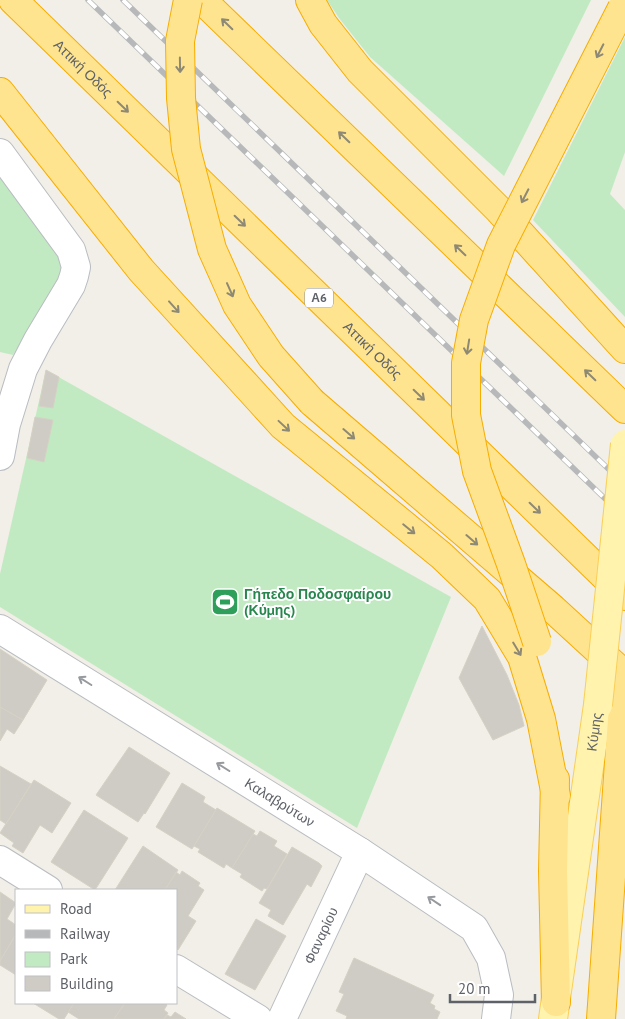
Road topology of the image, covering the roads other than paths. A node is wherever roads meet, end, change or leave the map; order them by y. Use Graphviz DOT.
graph roads {
  1 [pos="13,0"];
  2 [pos="188,0"];
  3 [pos="202,0"];
  4 [pos="310,0"];
  5 [pos="624,4"];
  6 [pos="0,92"];
  7 [pos="0,153"];
  8 [pos="625,350"];
  9 [pos="625,408"];
  10 [pos="3,422"];
  11 [pos="625,444"];
  12 [pos="0,456"];
  13 [pos="625,596"];
  14 [pos="0,629"];
  15 [pos="625,676"];
  16 [pos="556,796"];
  17 [pos="360,852"];
  18 [pos="0,860"];
  19 [pos="625,871"];
  20 [pos="46,889"];
  21 [pos="178,970"];
  22 [pos="555,1011"];
  23 [pos="258,1019"];
  24 [pos="282,1019"];
  25 [pos="496,1019"];
  26 [pos="602,1019"];
  1 -- 13 [label="highway, Αττική Οδός / Α6, one-way"];
  2 -- 15 [label="highway, one-way, bridge"];
  9 -- 3 [label="highway, one-way"];
  4 -- 8 [label="highway"];
  5 -- 16 [label="highway, one-way, bridge"];
  6 -- 16 [label="highway, one-way"];
  7 -- 10 [label="street"];
  10 -- 12 [label="street"];
  11 -- 22 [label="main road, Κύμης, bridge"];
  17 -- 14 [label="street, Καλαβρύτων, one-way"];
  15 -- 26 [label="highway"];
  16 -- 22 [label="highway"];
  17 -- 24 [label="street, Φαναρίου"];
  25 -- 17 [label="street, Καλαβρύτων, one-way"];
  18 -- 20 [label="street"];
  19 -- 26 [label="main road"];
  21 -- 23 [label="street"];
}
